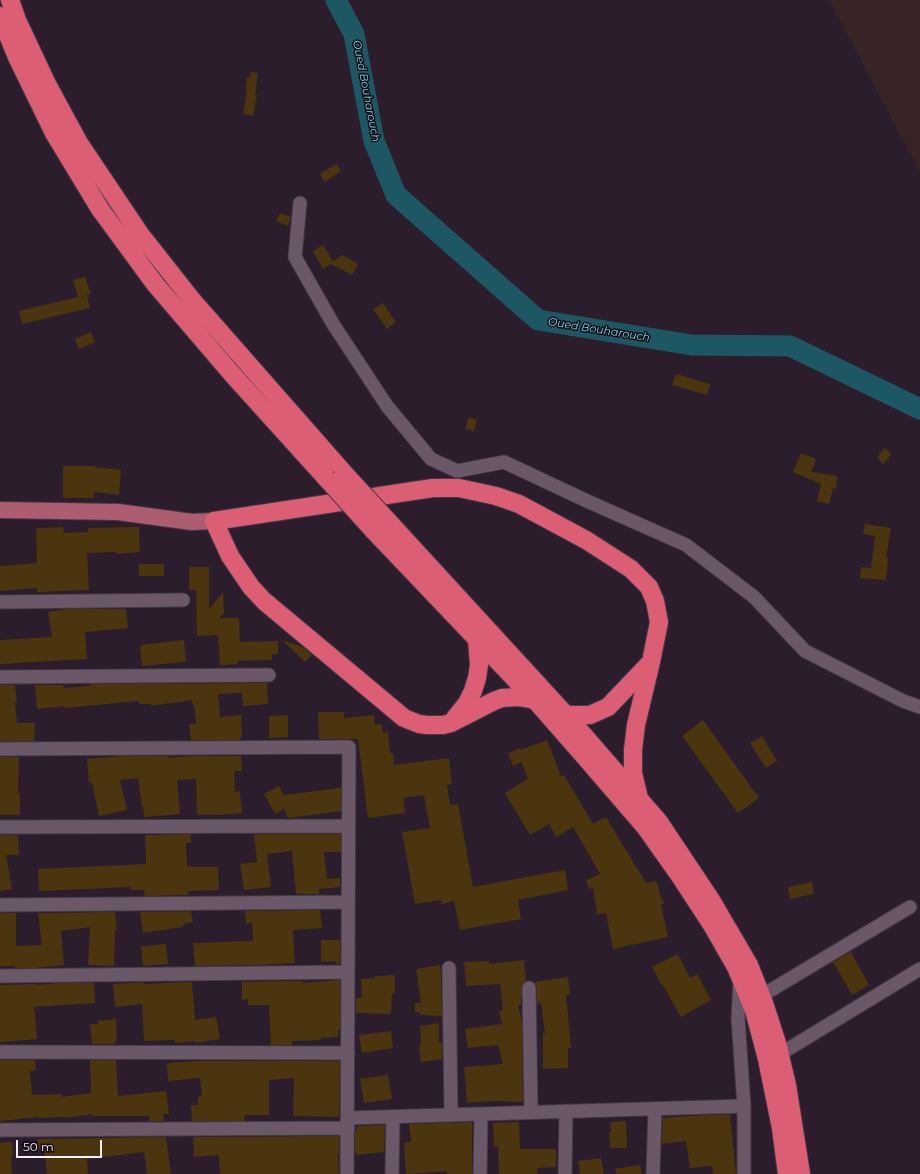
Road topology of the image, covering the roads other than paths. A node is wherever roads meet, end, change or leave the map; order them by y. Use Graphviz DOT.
graph roads {
  1 [pos="10,0"];
  2 [pos="0,16"];
  3 [pos="300,203"];
  4 [pos="458,479"];
  5 [pos="0,510"];
  6 [pos="214,521"];
  7 [pos="381,526"];
  8 [pos="183,600"];
  9 [pos="0,602"];
  10 [pos="477,639"];
  11 [pos="651,662"];
  12 [pos="269,674"];
  13 [pos="0,677"];
  14 [pos="535,700"];
  15 [pos="920,707"];
  16 [pos="566,715"];
  17 [pos="451,722"];
  18 [pos="0,749"];
  19 [pos="639,799"];
  20 [pos="348,826"];
  21 [pos="0,827"];
  22 [pos="348,902"];
  23 [pos="0,905"];
  24 [pos="910,907"];
  25 [pos="449,968"];
  26 [pos="920,969"];
  27 [pos="348,972"];
  28 [pos="0,976"];
  29 [pos="740,978"];
  30 [pos="529,988"];
  31 [pos="761,996"];
  32 [pos="0,1052"];
  33 [pos="348,1053"];
  34 [pos="780,1054"];
  35 [pos="744,1106"];
  36 [pos="655,1109"];
  37 [pos="566,1111"];
  38 [pos="531,1112"];
  39 [pos="481,1114"];
  40 [pos="451,1115"];
  41 [pos="393,1117"];
  42 [pos="348,1123"];
  43 [pos="0,1130"];
  44 [pos="347,1174"];
  45 [pos="392,1174"];
  46 [pos="480,1174"];
  47 [pos="565,1174"];
  48 [pos="653,1174"];
  49 [pos="744,1174"];
  50 [pos="787,1174"];
  51 [pos="801,1174"];
  1 -- 7 [label="highway, bridge"];
  2 -- 7 [label="highway, bridge"];
  3 -- 4 [label="street"];
  4 -- 6 [label="highway"];
  4 -- 11 [label="highway"];
  4 -- 15 [label="street"];
  5 -- 6 [label="main road"];
  6 -- 17 [label="highway"];
  7 -- 10 [label="highway"];
  7 -- 16 [label="highway"];
  8 -- 9 [label="street"];
  10 -- 14 [label="highway"];
  10 -- 17 [label="highway"];
  11 -- 16 [label="highway"];
  11 -- 19 [label="highway"];
  12 -- 13 [label="street"];
  14 -- 17 [label="highway"];
  14 -- 29 [label="highway"];
  16 -- 19 [label="highway"];
  18 -- 20 [label="street"];
  19 -- 31 [label="highway"];
  20 -- 21 [label="street"];
  20 -- 22 [label="street"];
  22 -- 23 [label="street"];
  22 -- 27 [label="street"];
  24 -- 31 [label="street"];
  25 -- 40 [label="street"];
  26 -- 34 [label="street"];
  27 -- 28 [label="street"];
  27 -- 33 [label="street"];
  29 -- 35 [label="street"];
  29 -- 50 [label="highway"];
  30 -- 38 [label="street"];
  31 -- 34 [label="highway"];
  32 -- 33 [label="street"];
  33 -- 42 [label="street"];
  34 -- 51 [label="highway"];
  35 -- 36 [label="street"];
  35 -- 49 [label="street"];
  36 -- 37 [label="street"];
  36 -- 48 [label="street"];
  37 -- 38 [label="street"];
  37 -- 47 [label="street"];
  38 -- 39 [label="street"];
  39 -- 40 [label="street"];
  39 -- 46 [label="street"];
  40 -- 41 [label="street"];
  41 -- 42 [label="street"];
  41 -- 45 [label="street"];
  42 -- 43 [label="street"];
  42 -- 44 [label="street"];
}
